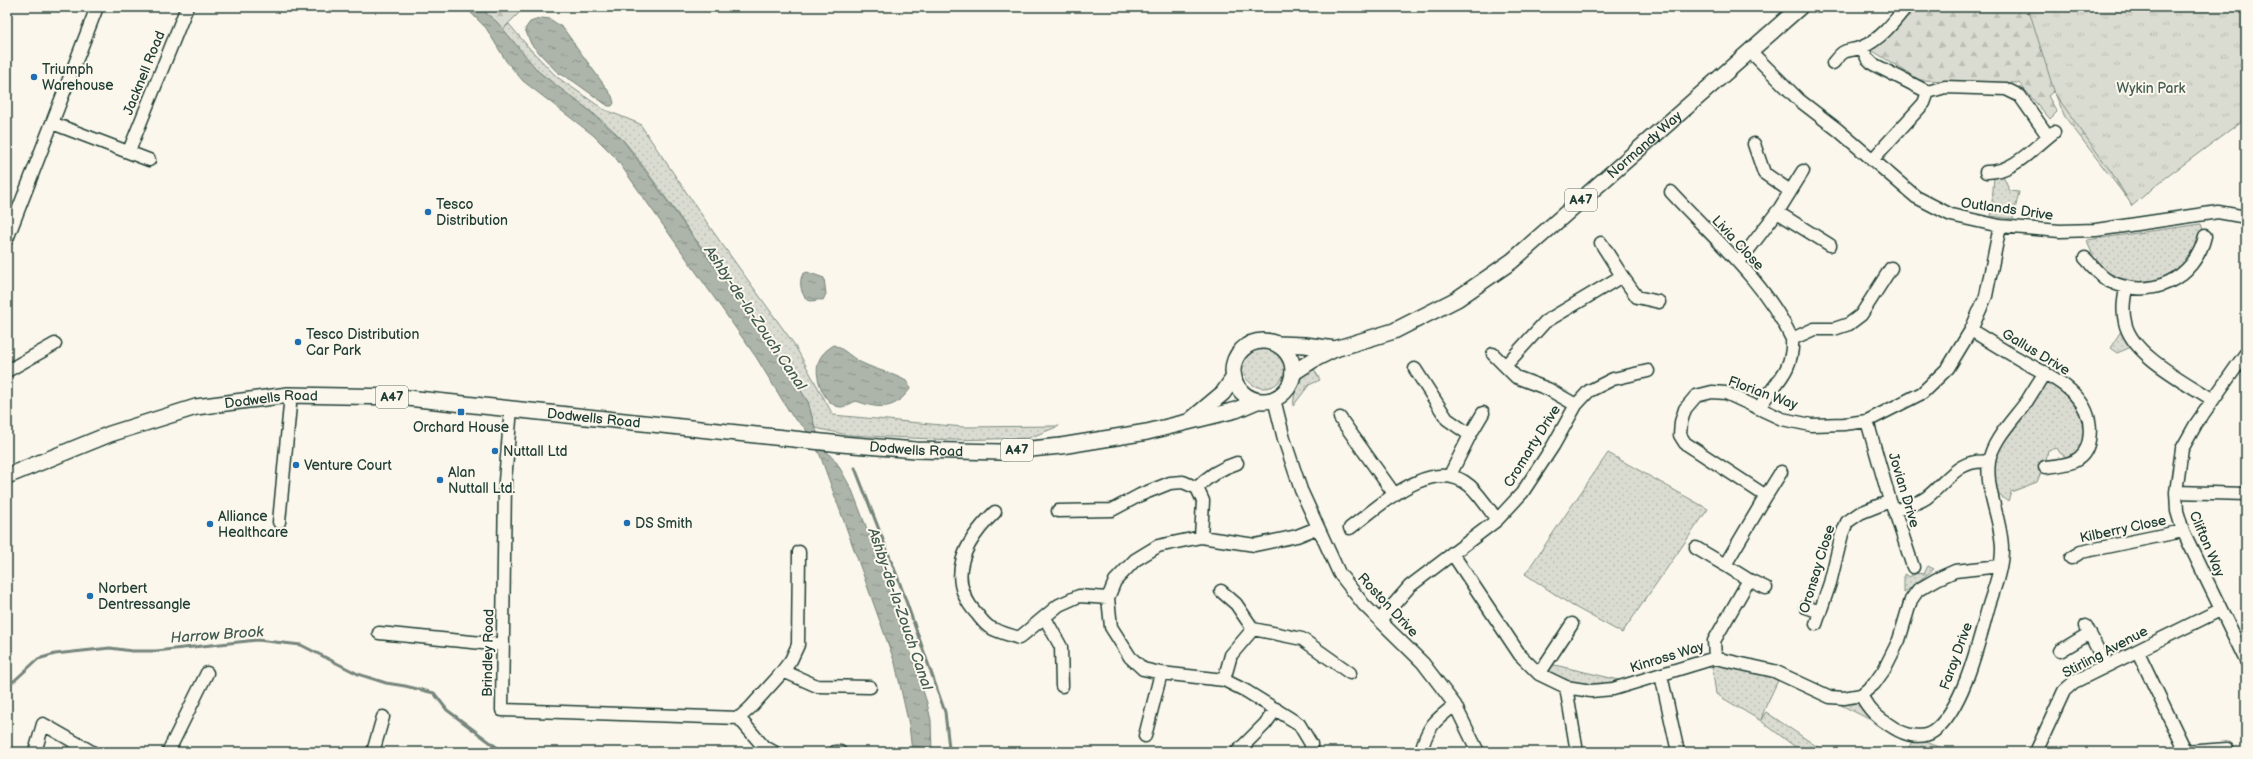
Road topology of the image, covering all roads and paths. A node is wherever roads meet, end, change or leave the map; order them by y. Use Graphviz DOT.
graph roads {
  1 [pos="97,7"];
  2 [pos="187,7"];
  3 [pos="1800,7"];
  4 [pos="1906,7"];
  5 [pos="1862,47"];
  6 [pos="1750,51"];
  7 [pos="1833,63"];
  8 [pos="1928,92"];
  9 [pos="52,123"];
  10 [pos="1754,144"];
  11 [pos="129,151"];
  12 [pos="149,160"];
  13 [pos="1872,160"];
  14 [pos="1803,171"];
  15 [pos="1986,172"];
  16 [pos="1790,191"];
  17 [pos="1671,192"];
  18 [pos="1777,212"];
  19 [pos="2246,216"];
  20 [pos="2000,226"];
  21 [pos="2205,236"];
  22 [pos="7,239"];
  23 [pos="1601,243"];
  24 [pos="1830,245"];
  25 [pos="2085,258"];
  26 [pos="1739,262"];
  27 [pos="1891,268"];
  28 [pos="1622,276"];
  29 [pos="2126,288"];
  30 [pos="1659,302"];
  31 [pos="1972,330"];
  32 [pos="1792,339"];
  33 [pos="55,344"];
  34 [pos="1277,344"];
  35 [pos="1335,349"];
  36 [pos="2246,353"];
  37 [pos="1493,354"];
  38 [pos="1506,366"];
  39 [pos="1415,369"];
  40 [pos="7,371"];
  41 [pos="1648,371"];
  42 [pos="2045,372"];
  43 [pos="1293,373"];
  44 [pos="1234,377"];
  45 [pos="288,395"];
  46 [pos="1274,399"];
  47 [pos="2213,400"];
  48 [pos="1257,401"];
  49 [pos="1576,405"];
  50 [pos="512,408"];
  51 [pos="1758,408"];
  52 [pos="1483,413"];
  53 [pos="1340,418"];
  54 [pos="1190,421"];
  55 [pos="1867,421"];
  56 [pos="1470,435"];
  57 [pos="1989,462"];
  58 [pos="1237,463"];
  59 [pos="2045,468"];
  60 [pos="1781,472"];
  61 [pos="1450,475"];
  62 [pos="7,476"];
  63 [pos="1197,488"];
  64 [pos="2176,492"];
  65 [pos="2246,494"];
  66 [pos="1395,495"];
  67 [pos="1766,496"];
  68 [pos="1892,506"];
  69 [pos="1058,511"];
  70 [pos="995,512"];
  71 [pos="1497,520"];
  72 [pos="279,522"];
  73 [pos="1317,528"];
  74 [pos="1350,528"];
  75 [pos="2183,531"];
  76 [pos="1201,537"];
  77 [pos="1696,548"];
  78 [pos="799,552"];
  79 [pos="1452,553"];
  80 [pos="2071,558"];
  81 [pos="1725,564"];
  82 [pos="2000,566"];
  83 [pos="1912,567"];
  84 [pos="1749,580"];
  85 [pos="1766,588"];
  86 [pos="1221,591"];
  87 [pos="1108,598"];
  88 [pos="1806,607"];
  89 [pos="2220,610"];
  90 [pos="1820,612"];
  91 [pos="1045,618"];
  92 [pos="1380,620"];
  93 [pos="1572,624"];
  94 [pos="1816,624"];
  95 [pos="1253,629"];
  96 [pos="379,633"];
  97 [pos="503,645"];
  98 [pos="2060,650"];
  99 [pos="2138,652"];
  100 [pos="1715,658"];
  101 [pos="2246,661"];
  102 [pos="2106,666"];
  103 [pos="783,671"];
  104 [pos="207,673"];
  105 [pos="1350,673"];
  106 [pos="1160,674"];
  107 [pos="1538,674"];
  108 [pos="1661,675"];
  109 [pos="1224,680"];
  110 [pos="1062,686"];
  111 [pos="870,687"];
  112 [pos="1566,687"];
  113 [pos="1861,695"];
  114 [pos="1455,705"];
  115 [pos="1276,709"];
  116 [pos="383,717"];
  117 [pos="739,718"];
  118 [pos="1145,736"];
  119 [pos="2227,749"];
  120 [pos="34,752"];
  121 [pos="92,752"];
  122 [pos="168,752"];
  123 [pos="373,752"];
  124 [pos="774,752"];
  125 [pos="835,752"];
  126 [pos="840,752"];
  127 [pos="1237,752"];
  128 [pos="1311,752"];
  129 [pos="1421,752"];
  130 [pos="1478,752"];
  131 [pos="1577,752"];
  132 [pos="1678,752"];
  133 [pos="2036,752"];
  134 [pos="2185,752"];
  1 -- 9 [label="street"];
  2 -- 11 [label="street, Jacknell Road"];
  3 -- 6 [label="main road, Normandy Way / A47"];
  4 -- 5 [label="street"];
  5 -- 7 [label="street"];
  5 -- 8 [label="street"];
  6 -- 13 [label="street, Outlands Drive"];
  6 -- 35 [label="main road, Normandy Way / A47"];
  8 -- 13 [label="street"];
  8 -- 15 [label="street"];
  9 -- 11 [label="street"];
  9 -- 22 [label="street"];
  10 -- 16 [label="street"];
  11 -- 12 [label="street"];
  13 -- 20 [label="street, Outlands Drive"];
  14 -- 16 [label="street"];
  16 -- 18 [label="street"];
  17 -- 26 [label="street, Livia Close"];
  18 -- 24 [label="street"];
  18 -- 26 [label="street"];
  19 -- 20 [label="street, Outlands Drive"];
  20 -- 31 [label="street, Florian Way"];
  21 -- 29 [label="street"];
  23 -- 28 [label="street"];
  25 -- 29 [label="street"];
  26 -- 32 [label="street, Livia Close"];
  27 -- 32 [label="street"];
  28 -- 30 [label="street"];
  28 -- 38 [label="street"];
  29 -- 47 [label="street"];
  31 -- 42 [label="street, Gallus Drive"];
  31 -- 55 [label="street, Florian Way"];
  32 -- 51 [label="street"];
  33 -- 40 [label="street"];
  34 -- 35 [label="main road, Normandy Way / A47"];
  34 -- 43 [label="main road"];
  34 -- 44 [label="main road"];
  35 -- 43 [label="main road, Normandy Way / A47"];
  36 -- 47 [label="street, Clifton Way"];
  37 -- 38 [label="street"];
  38 -- 49 [label="street"];
  39 -- 56 [label="street"];
  41 -- 49 [label="street, Cromarty Drive"];
  42 -- 57 [label="street"];
  42 -- 59 [label="street, Gallus Drive"];
  43 -- 46 [label="main road"];
  44 -- 48 [label="main road"];
  44 -- 54 [label="main road, Dodwells Road / A47"];
  45 -- 50 [label="main road, Dodwells Road / A47"];
  45 -- 62 [label="main road, Dodwells Road / A47"];
  45 -- 72 [label="street"];
  46 -- 48 [label="main road"];
  46 -- 73 [label="street, Roston Drive"];
  47 -- 64 [label="street, Clifton Way"];
  48 -- 54 [label="main road, Dodwells Road / A47"];
  49 -- 71 [label="street, Cromarty Drive"];
  50 -- 54 [label="main road, Dodwells Road / A47"];
  50 -- 97 [label="street, Brindley Road"];
  51 -- 55 [label="street, Florian Way"];
  51 -- 67 [label="street, Florian Way"];
  52 -- 56 [label="street"];
  53 -- 66 [label="street"];
  55 -- 68 [label="street, Jovian Drive"];
  56 -- 61 [label="street"];
  57 -- 68 [label="street, Oronsay Close"];
  57 -- 82 [label="street, Faray Drive"];
  58 -- 63 [label="street"];
  60 -- 67 [label="street"];
  61 -- 66 [label="street"];
  61 -- 71 [label="street"];
  63 -- 69 [label="street"];
  63 -- 76 [label="street"];
  64 -- 65 [label="street"];
  64 -- 75 [label="street, Clifton Way"];
  66 -- 74 [label="street"];
  67 -- 81 [label="street"];
  68 -- 83 [label="street, Jovian Drive"];
  68 -- 90 [label="street, Oronsay Close"];
  70 -- 91 [label="street"];
  71 -- 79 [label="street, Cromarty Drive"];
  73 -- 76 [label="street"];
  73 -- 92 [label="street, Roston Drive"];
  75 -- 80 [label="street, Kilberry Close"];
  75 -- 89 [label="street, Clifton Way"];
  76 -- 87 [label="street"];
  77 -- 81 [label="street"];
  78 -- 103 [label="street"];
  79 -- 92 [label="street, Cromarty Drive"];
  79 -- 107 [label="street, Kinross Way"];
  81 -- 84 [label="street"];
  82 -- 113 [label="street"];
  82 -- 113 [label="street, Faray Drive"];
  84 -- 85 [label="street"];
  84 -- 100 [label="street"];
  86 -- 95 [label="street"];
  87 -- 91 [label="street"];
  87 -- 106 [label="street"];
  88 -- 90 [label="street"];
  89 -- 99 [label="street, Stirling Avenue"];
  89 -- 101 [label="street, Clifton Way"];
  90 -- 94 [label="street, Oronsay Close"];
  91 -- 110 [label="street"];
  92 -- 114 [label="street, Roston Drive"];
  93 -- 107 [label="street"];
  95 -- 105 [label="street"];
  95 -- 109 [label="street"];
  96 -- 97 [label="street"];
  97 -- 117 [label="street, Brindley Road"];
  98 -- 102 [label="street"];
  99 -- 102 [label="street, Stirling Avenue"];
  99 -- 134 [label="street"];
  100 -- 108 [label="street, Kinross Way"];
  100 -- 113 [label="street, Kinross Way"];
  102 -- 133 [label="street, Stirling Avenue"];
  103 -- 111 [label="street"];
  103 -- 117 [label="street"];
  104 -- 122 [label="street"];
  106 -- 109 [label="street"];
  106 -- 118 [label="street"];
  107 -- 112 [label="street, Kinross Way"];
  108 -- 112 [label="street, Kinross Way"];
  108 -- 132 [label="street"];
  109 -- 115 [label="street"];
  112 -- 131 [label="street"];
  114 -- 129 [label="street"];
  114 -- 130 [label="street, Roston Drive"];
  115 -- 127 [label="street"];
  115 -- 128 [label="street"];
  116 -- 123 [label="street"];
  117 -- 124 [label="street"];
  119 -- 134 [label="street"];
  120 -- 121 [label="street"];
  125 -- 126 [label="street"];
}
